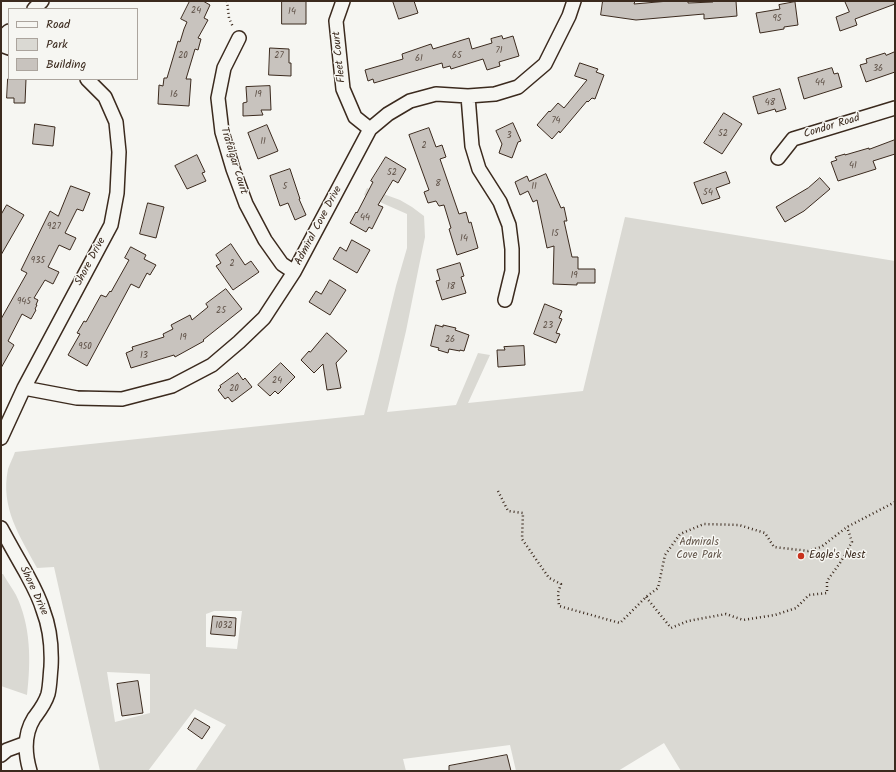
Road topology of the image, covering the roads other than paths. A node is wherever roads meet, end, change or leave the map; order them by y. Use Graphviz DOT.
graph roads {
  1 [pos="343,1"];
  2 [pos="574,1"];
  3 [pos="239,38"];
  4 [pos="88,80"];
  5 [pos="468,96"];
  6 [pos="895,108"];
  7 [pos="370,129"];
  8 [pos="778,158"];
  9 [pos="294,272"];
  10 [pos="505,300"];
  11 [pos="24,388"];
  12 [pos="1,438"];
  13 [pos="1,528"];
  14 [pos="26,743"];
  15 [pos="1,755"];
  16 [pos="30,771"];
  1 -- 7 [label="street, Fleet Court"];
  2 -- 5 [label="street, Admiral Cove Drive"];
  3 -- 9 [label="street, Trafalgar Court"];
  4 -- 11 [label="street, Shore Drive"];
  5 -- 7 [label="street, Admiral Cove Drive"];
  5 -- 10 [label="street"];
  6 -- 8 [label="street, Condor Road"];
  7 -- 9 [label="street, Admiral Cove Drive"];
  9 -- 11 [label="street, Admiral Cove Drive"];
  11 -- 12 [label="street, Shore Drive"];
  13 -- 14 [label="street, Shore Drive"];
  14 -- 15 [label="street"];
  14 -- 16 [label="street, Shore Drive"];
}
